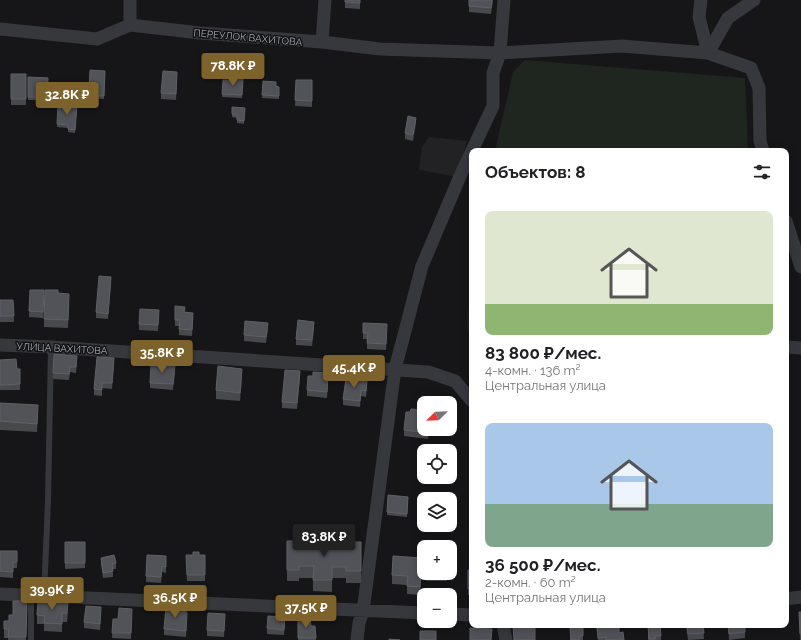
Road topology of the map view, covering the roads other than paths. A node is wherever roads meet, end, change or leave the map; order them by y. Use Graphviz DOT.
graph roads {
  1 [pos="130,0"];
  2 [pos="324,0"];
  3 [pos="504,0"];
  4 [pos="700,0"];
  5 [pos="754,0"];
  6 [pos="130,26"];
  7 [pos="0,28"];
  8 [pos="322,42"];
  9 [pos="500,53"];
  10 [pos="708,53"];
  11 [pos="473,148"];
  12 [pos="762,148"];
  13 [pos="469,157"];
  14 [pos="789,230"];
  15 [pos="801,267"];
  16 [pos="0,345"];
  17 [pos="51,346"];
  18 [pos="789,347"];
  19 [pos="801,348"];
  20 [pos="395,369"];
  21 [pos="469,397"];
  22 [pos="0,594"];
  23 [pos="38,596"];
  24 [pos="801,597"];
  25 [pos="789,598"];
  26 [pos="363,610"];
  27 [pos="417,613"];
  28 [pos="457,614"];
  29 [pos="469,615"];
  30 [pos="504,628"];
  31 [pos="31,640"];
  32 [pos="357,640"];
  33 [pos="506,640"];
  1 -- 6 [label="street"];
  2 -- 8 [label="street"];
  3 -- 9 [label="street"];
  4 -- 10 [label="street"];
  5 -- 10 [label="street"];
  6 -- 7 [label="street, ПЕРЕУЛОК ВАХИТОВА"];
  6 -- 8 [label="street, ПЕРЕУЛОК ВАХИТОВА"];
  8 -- 9 [label="street, ПЕРЕУЛОК ВАХИТОВА"];
  9 -- 10 [label="street, ПЕРЕУЛОК ВАХИТОВА"];
  9 -- 11 [label="street"];
  10 -- 12 [label="street, ПЕРЕУЛОК ВАХИТОВА"];
  13 -- 20 [label="street"];
  14 -- 15 [label="street"];
  16 -- 17 [label="street, УЛИЦА ВАХИТОВА"];
  17 -- 20 [label="street, УЛИЦА ВАХИТОВА"];
  17 -- 23 [label="lane"];
  18 -- 19 [label="street"];
  20 -- 21 [label="street, УЛИЦА ВАХИТОВА"];
  20 -- 26 [label="street"];
  22 -- 23 [label="street"];
  23 -- 26 [label="street"];
  23 -- 31 [label="lane"];
  24 -- 25 [label="street"];
  26 -- 27 [label="street"];
  26 -- 32 [label="street"];
  28 -- 29 [label="street"];
  30 -- 33 [label="street"];
}
